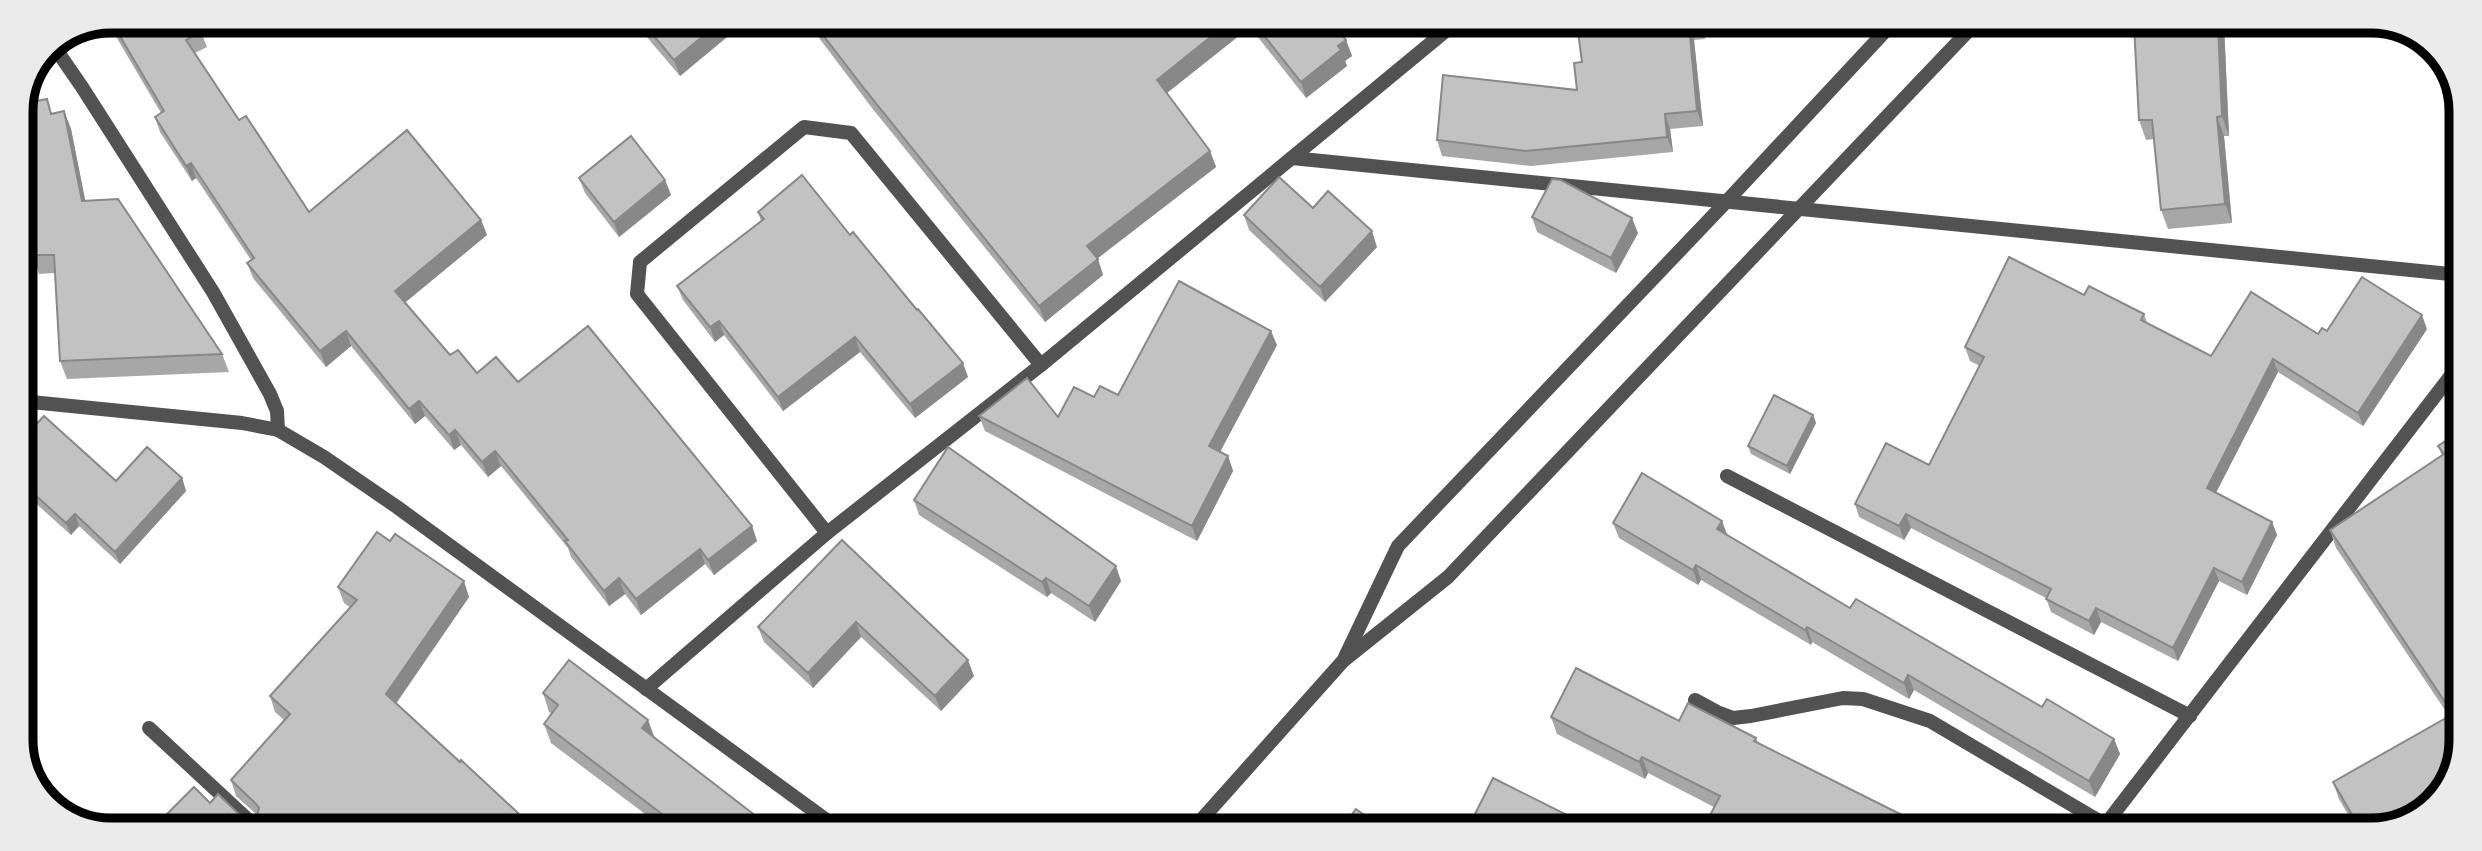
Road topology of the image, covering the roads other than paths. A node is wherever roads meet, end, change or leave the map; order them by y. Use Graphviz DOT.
graph roads {
  1 [pos="1443,33"];
  2 [pos="1884,33"];
  3 [pos="1966,33"];
  4 [pos="59,54"];
  5 [pos="1292,158"];
  6 [pos="1727,201"];
  7 [pos="1800,209"];
  8 [pos="2449,274"];
  9 [pos="1041,365"];
  10 [pos="2449,378"];
  11 [pos="33,402"];
  12 [pos="278,430"];
  13 [pos="1727,476"];
  14 [pos="827,533"];
  15 [pos="1343,661"];
  16 [pos="646,689"];
  17 [pos="1695,700"];
  18 [pos="2190,716"];
  19 [pos="149,728"];
  20 [pos="246,818"];
  21 [pos="824,818"];
  22 [pos="1203,818"];
  23 [pos="2089,818"];
  24 [pos="2111,818"];
  1 -- 5 [label="street"];
  2 -- 6 [label="street"];
  3 -- 7 [label="street"];
  4 -- 12 [label="street"];
  5 -- 6 [label="street"];
  5 -- 9 [label="street"];
  6 -- 7 [label="street"];
  6 -- 15 [label="street"];
  7 -- 8 [label="street"];
  7 -- 15 [label="street"];
  9 -- 14 [label="street"];
  9 -- 14 [label="street"];
  10 -- 18 [label="street"];
  11 -- 12 [label="street"];
  12 -- 16 [label="street"];
  13 -- 18 [label="street"];
  14 -- 16 [label="street"];
  15 -- 22 [label="street"];
  16 -- 21 [label="street"];
  17 -- 23 [label="street"];
  18 -- 24 [label="street"];
  19 -- 20 [label="street"];
}
